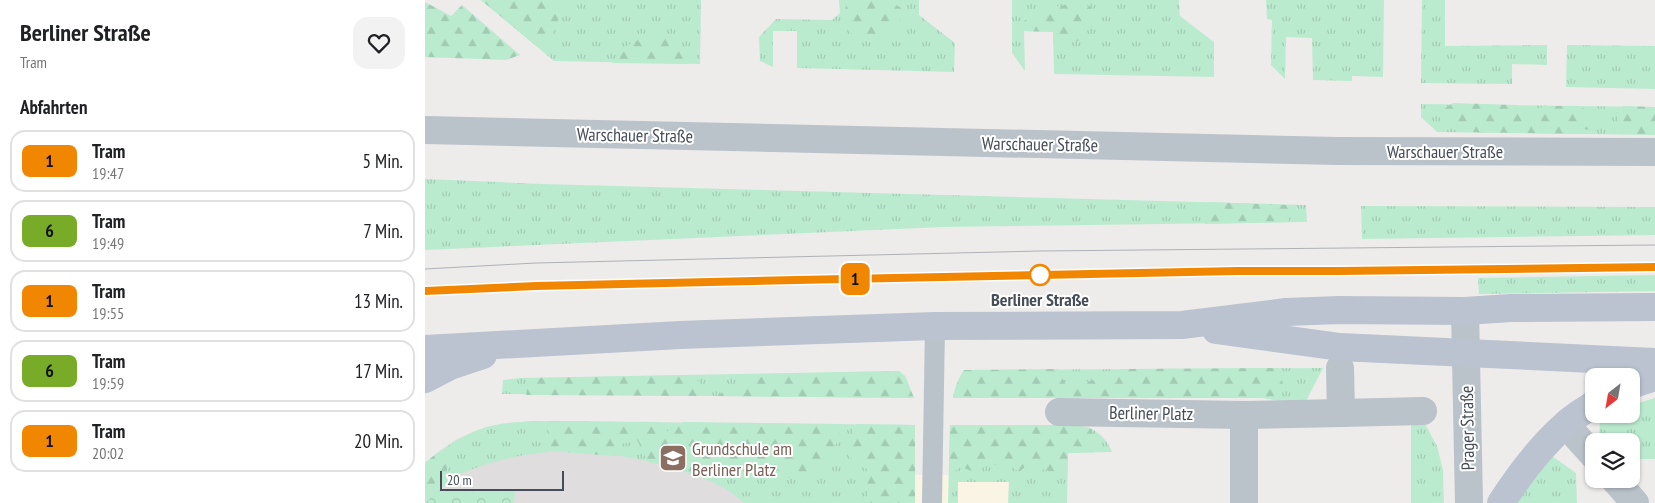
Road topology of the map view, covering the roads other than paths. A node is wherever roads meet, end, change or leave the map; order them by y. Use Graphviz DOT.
graph roads {
  1 [pos="425,130"];
  2 [pos="1655,152"];
  3 [pos="1655,307"];
  4 [pos="1465,311"];
  5 [pos="1183,325"];
  6 [pos="935,326"];
  7 [pos="515,344"];
  8 [pos="425,348"];
  9 [pos="1465,354"];
  10 [pos="1655,362"];
  11 [pos="1340,368"];
  12 [pos="1655,377"];
  13 [pos="425,379"];
  14 [pos="1640,382"];
  15 [pos="1585,410"];
  16 [pos="1423,411"];
  17 [pos="1059,412"];
  18 [pos="1341,413"];
  19 [pos="1244,414"];
  20 [pos="1622,488"];
  21 [pos="931,503"];
  22 [pos="1244,503"];
  23 [pos="1469,503"];
  24 [pos="1501,503"];
  25 [pos="1635,503"];
  1 -- 2 [label="street, Warschauer Straße"];
  3 -- 4 [label="street"];
  4 -- 5 [label="street"];
  4 -- 9 [label="street"];
  5 -- 6 [label="street"];
  5 -- 9 [label="street"];
  6 -- 7 [label="street"];
  6 -- 21 [label="lane"];
  7 -- 8 [label="street"];
  7 -- 13 [label="street"];
  9 -- 10 [label="street"];
  9 -- 23 [label="street, Prager Straße"];
  11 -- 18 [label="street"];
  12 -- 14 [label="street"];
  15 -- 24 [label="street"];
  16 -- 18 [label="street, Berliner Platz"];
  17 -- 19 [label="street, Berliner Platz"];
  18 -- 19 [label="street, Berliner Platz"];
  19 -- 22 [label="street"];
  20 -- 25 [label="street"];
}
